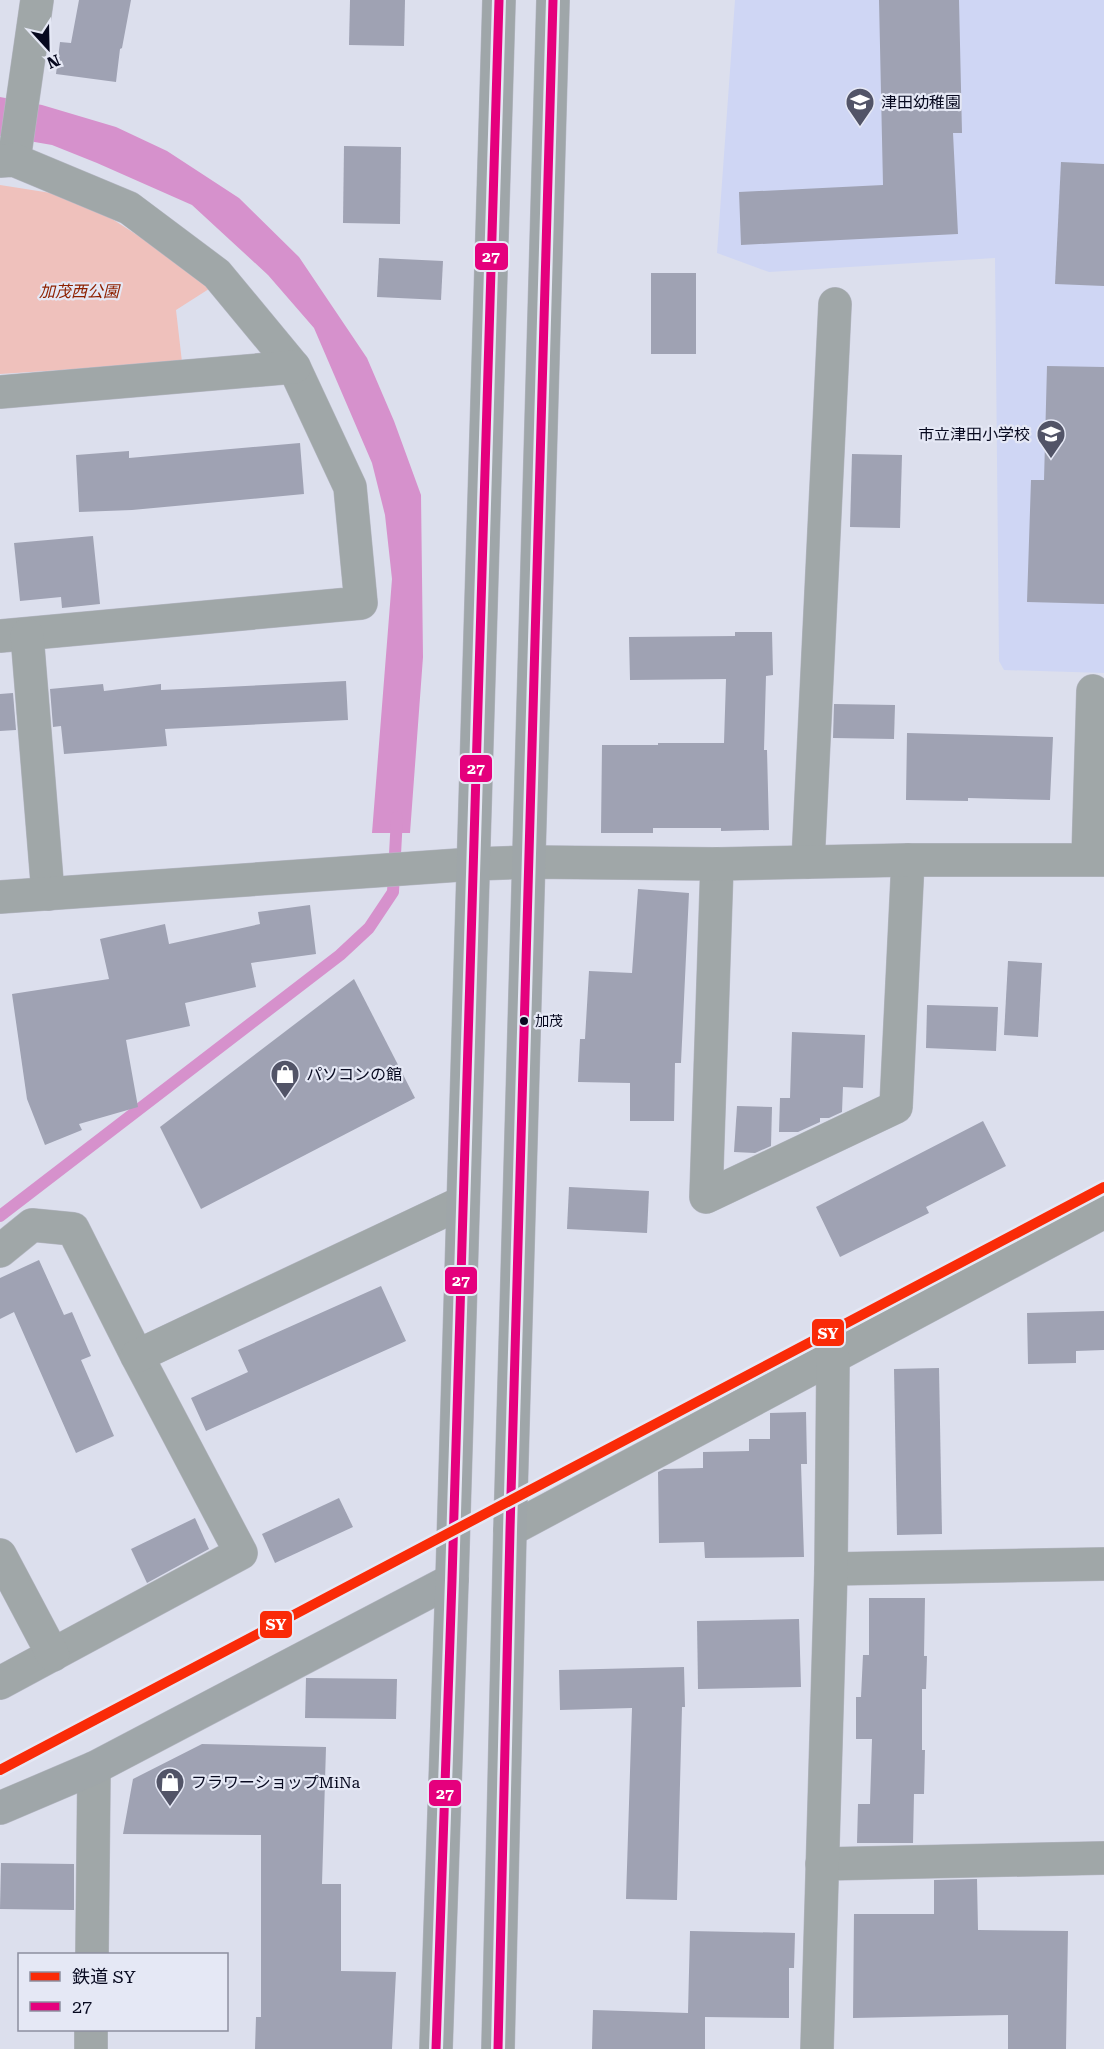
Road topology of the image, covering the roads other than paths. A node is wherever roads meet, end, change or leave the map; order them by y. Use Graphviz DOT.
graph roads {
  1 [pos="37,0"];
  2 [pos="499,0"];
  3 [pos="554,0"];
  4 [pos="7,160"];
  5 [pos="835,304"];
  6 [pos="294,367"];
  7 [pos="0,392"];
  8 [pos="14,636"];
  9 [pos="1093,691"];
  10 [pos="1096,859"];
  11 [pos="908,860"];
  12 [pos="530,862"];
  13 [pos="808,862"];
  14 [pos="474,864"];
  15 [pos="717,864"];
  16 [pos="48,894"];
  17 [pos="0,897"];
  18 [pos="463,1202"];
  19 [pos="1104,1212"];
  20 [pos="0,1251"];
  21 [pos="137,1356"];
  22 [pos="833,1358"];
  23 [pos="510,1530"];
  24 [pos="0,1555"];
  25 [pos="1104,1564"];
  26 [pos="831,1569"];
  27 [pos="452,1580"];
  28 [pos="53,1654"];
  29 [pos="0,1683"];
  30 [pos="94,1768"];
  31 [pos="0,1808"];
  32 [pos="1104,1858"];
  33 [pos="822,1864"];
  34 [pos="92,1953"];
  35 [pos="91,2031"];
  36 [pos="91,2049"];
  37 [pos="436,2049"];
  38 [pos="498,2049"];
  39 [pos="817,2049"];
  1 -- 4 [label="street"];
  2 -- 14 [label="street"];
  3 -- 12 [label="street"];
  4 -- 6 [label="street"];
  5 -- 13 [label="street"];
  6 -- 7 [label="street"];
  6 -- 8 [label="street"];
  8 -- 16 [label="street"];
  9 -- 10 [label="street"];
  10 -- 11 [label="street"];
  11 -- 13 [label="street"];
  11 -- 15 [label="street"];
  12 -- 14 [label="street"];
  12 -- 15 [label="street"];
  12 -- 23 [label="street"];
  13 -- 15 [label="street"];
  14 -- 16 [label="street"];
  14 -- 18 [label="street"];
  16 -- 17 [label="street"];
  18 -- 21 [label="street"];
  18 -- 27 [label="street"];
  19 -- 22 [label="street"];
  20 -- 21 [label="street"];
  21 -- 28 [label="street"];
  22 -- 23 [label="street"];
  22 -- 26 [label="street"];
  23 -- 38 [label="street"];
  24 -- 28 [label="street"];
  25 -- 26 [label="street"];
  26 -- 33 [label="street"];
  27 -- 30 [label="street"];
  27 -- 37 [label="street"];
  28 -- 29 [label="street"];
  30 -- 31 [label="street"];
  30 -- 34 [label="street"];
  32 -- 33 [label="street"];
  33 -- 39 [label="street"];
  35 -- 36 [label="street"];
}
